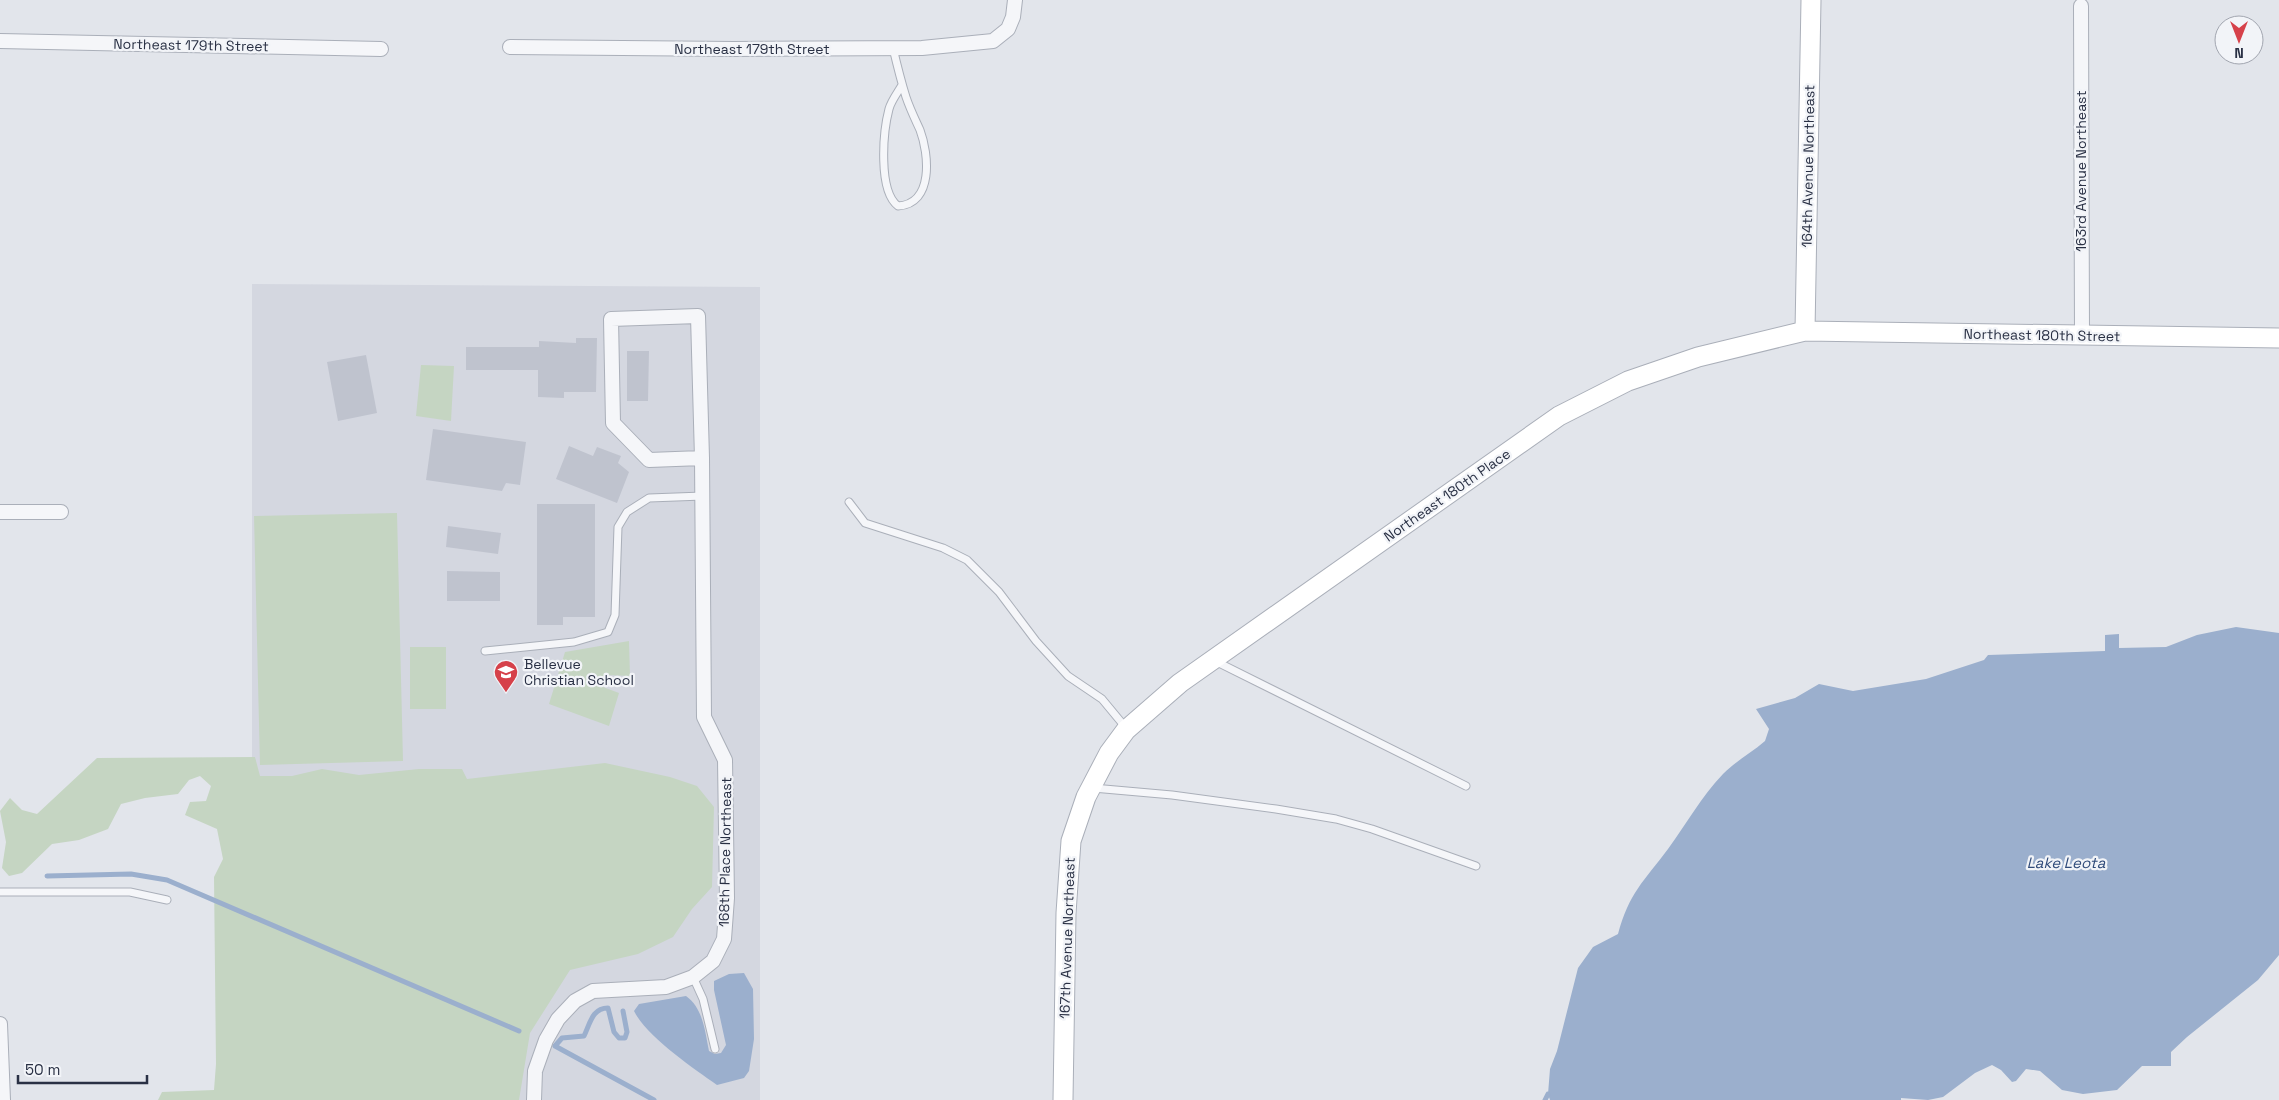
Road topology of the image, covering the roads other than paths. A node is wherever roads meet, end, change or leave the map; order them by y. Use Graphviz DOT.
graph roads {
  1 [pos="1014,0"];
  2 [pos="1811,0"];
  3 [pos="2081,6"];
  4 [pos="0,42"];
  5 [pos="510,47"];
  6 [pos="893,48"];
  7 [pos="381,49"];
  8 [pos="902,85"];
  9 [pos="1805,331"];
  10 [pos="2082,336"];
  11 [pos="2279,338"];
  12 [pos="702,458"];
  13 [pos="703,496"];
  14 [pos="849,502"];
  15 [pos="0,512"];
  16 [pos="61,512"];
  17 [pos="485,651"];
  18 [pos="1213,660"];
  19 [pos="1126,730"];
  20 [pos="1466,786"];
  21 [pos="1091,788"];
  22 [pos="1476,866"];
  23 [pos="0,892"];
  24 [pos="167,900"];
  25 [pos="693,977"];
  26 [pos="0,1029"];
  27 [pos="715,1049"];
  28 [pos="3,1100"];
  29 [pos="534,1100"];
  30 [pos="1063,1100"];
  1 -- 6 [label="street, Northeast 179th Street"];
  2 -- 9 [label="street, 164th Avenue Northeast"];
  3 -- 10 [label="street, 163rd Avenue Northeast"];
  4 -- 7 [label="street, Northeast 179th Street"];
  5 -- 6 [label="street, Northeast 179th Street"];
  6 -- 8 [label="lane"];
  8 -- 8 [label="lane"];
  9 -- 10 [label="street, Northeast 180th Street"];
  9 -- 18 [label="street, Northeast 180th Place"];
  10 -- 11 [label="street, Northeast 180th Street"];
  12 -- 12 [label="street, 168th Place Northeast"];
  12 -- 13 [label="street, 168th Place Northeast"];
  13 -- 17 [label="lane"];
  13 -- 25 [label="street, 168th Place Northeast"];
  14 -- 19 [label="lane"];
  15 -- 16 [label="street"];
  18 -- 19 [label="street, Northeast 180th Place"];
  18 -- 20 [label="lane"];
  19 -- 21 [label="street, 167th Avenue Northeast"];
  21 -- 22 [label="lane"];
  21 -- 30 [label="street, 167th Avenue Northeast"];
  23 -- 24 [label="lane"];
  25 -- 27 [label="lane"];
  25 -- 29 [label="street, 168th Place Northeast"];
  26 -- 28 [label="street"];
}
